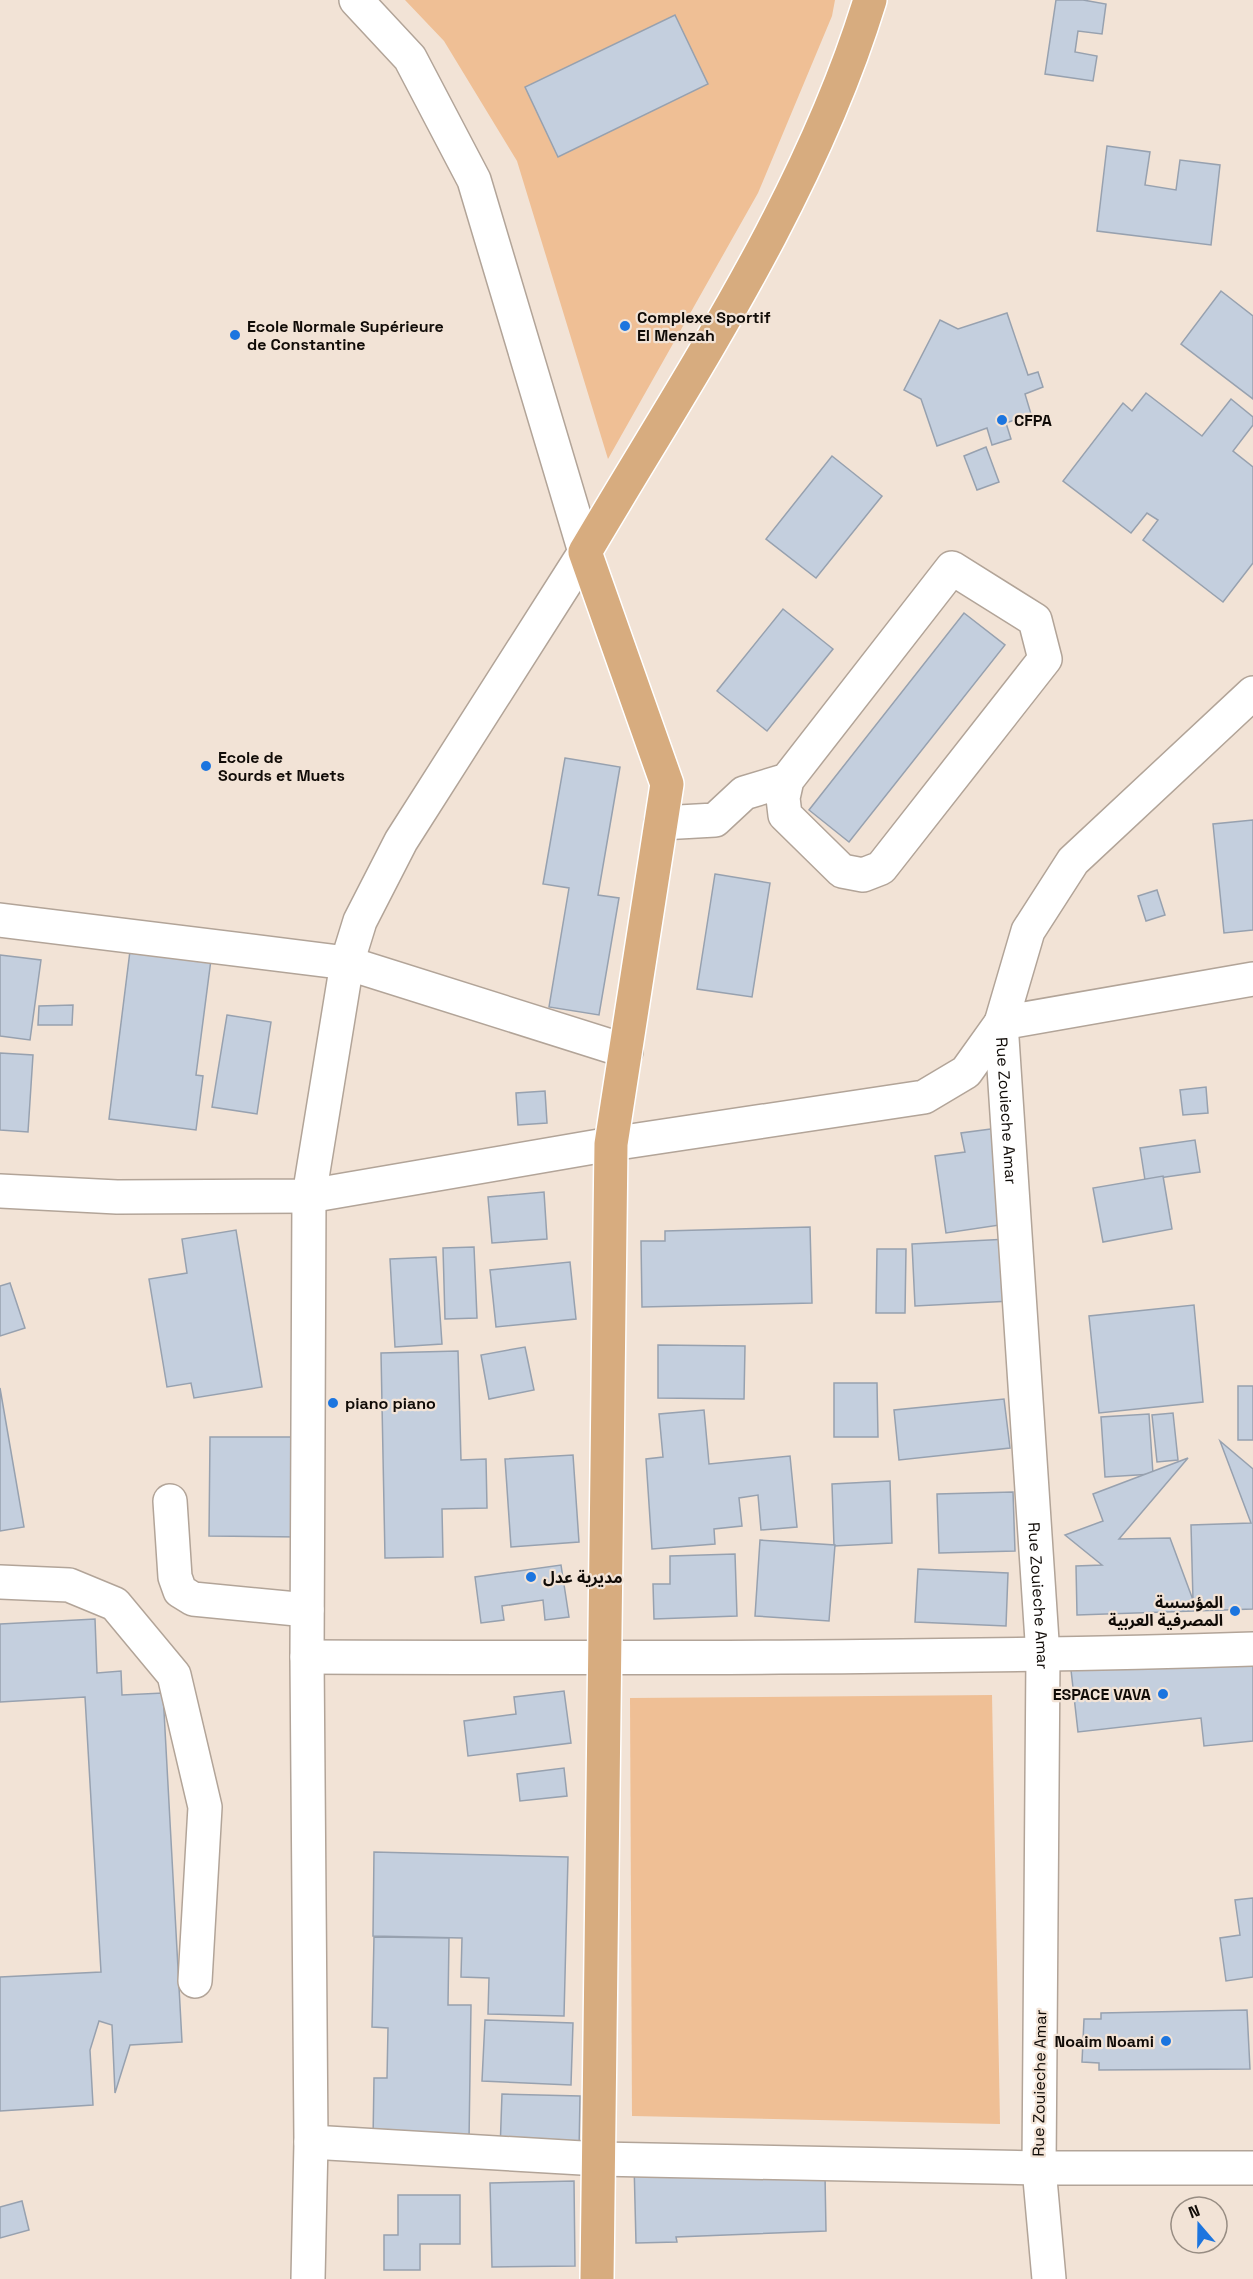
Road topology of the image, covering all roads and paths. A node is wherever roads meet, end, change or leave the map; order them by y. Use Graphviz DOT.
graph roads {
  1 [pos="356,0"];
  2 [pos="870,0"];
  3 [pos="585,552"];
  4 [pos="1253,693"];
  5 [pos="787,780"];
  6 [pos="661,823"];
  7 [pos="0,920"];
  8 [pos="347,963"];
  9 [pos="1253,978"];
  10 [pos="1001,1023"];
  11 [pos="626,1051"];
  12 [pos="611,1144"];
  13 [pos="0,1191"];
  14 [pos="309,1196"];
  15 [pos="170,1502"];
  16 [pos="0,1582"];
  17 [pos="307,1610"];
  18 [pos="1253,1649"];
  19 [pos="1043,1656"];
  20 [pos="307,1657"];
  21 [pos="605,1658"];
  22 [pos="195,1981"];
  23 [pos="311,2142"];
  24 [pos="599,2159"];
  25 [pos="1253,2168"];
  26 [pos="1039,2169"];
  27 [pos="308,2279"];
  28 [pos="597,2279"];
  29 [pos="1048,2279"];
  1 -- 3 [label="street"];
  2 -- 3 [label="main road"];
  3 -- 6 [label="main road"];
  3 -- 8 [label="street"];
  4 -- 10 [label="street"];
  5 -- 5 [label="street"];
  5 -- 6 [label="street"];
  6 -- 11 [label="main road"];
  7 -- 8 [label="street"];
  8 -- 11 [label="street"];
  8 -- 14 [label="street"];
  9 -- 10 [label="street"];
  10 -- 12 [label="street"];
  10 -- 19 [label="street, Rue Zouieche Amar"];
  11 -- 12 [label="main road"];
  12 -- 14 [label="street"];
  12 -- 21 [label="main road"];
  13 -- 14 [label="street"];
  14 -- 17 [label="street"];
  15 -- 17 [label="street"];
  16 -- 22 [label="street"];
  17 -- 20 [label="street"];
  18 -- 19 [label="street"];
  19 -- 21 [label="street"];
  19 -- 26 [label="street, Rue Zouieche Amar"];
  20 -- 21 [label="street"];
  20 -- 23 [label="street"];
  21 -- 24 [label="main road"];
  23 -- 24 [label="street"];
  23 -- 27 [label="street"];
  24 -- 26 [label="street"];
  24 -- 28 [label="main road"];
  25 -- 26 [label="street"];
  26 -- 29 [label="street, Rue Zouieche Amar"];
}
